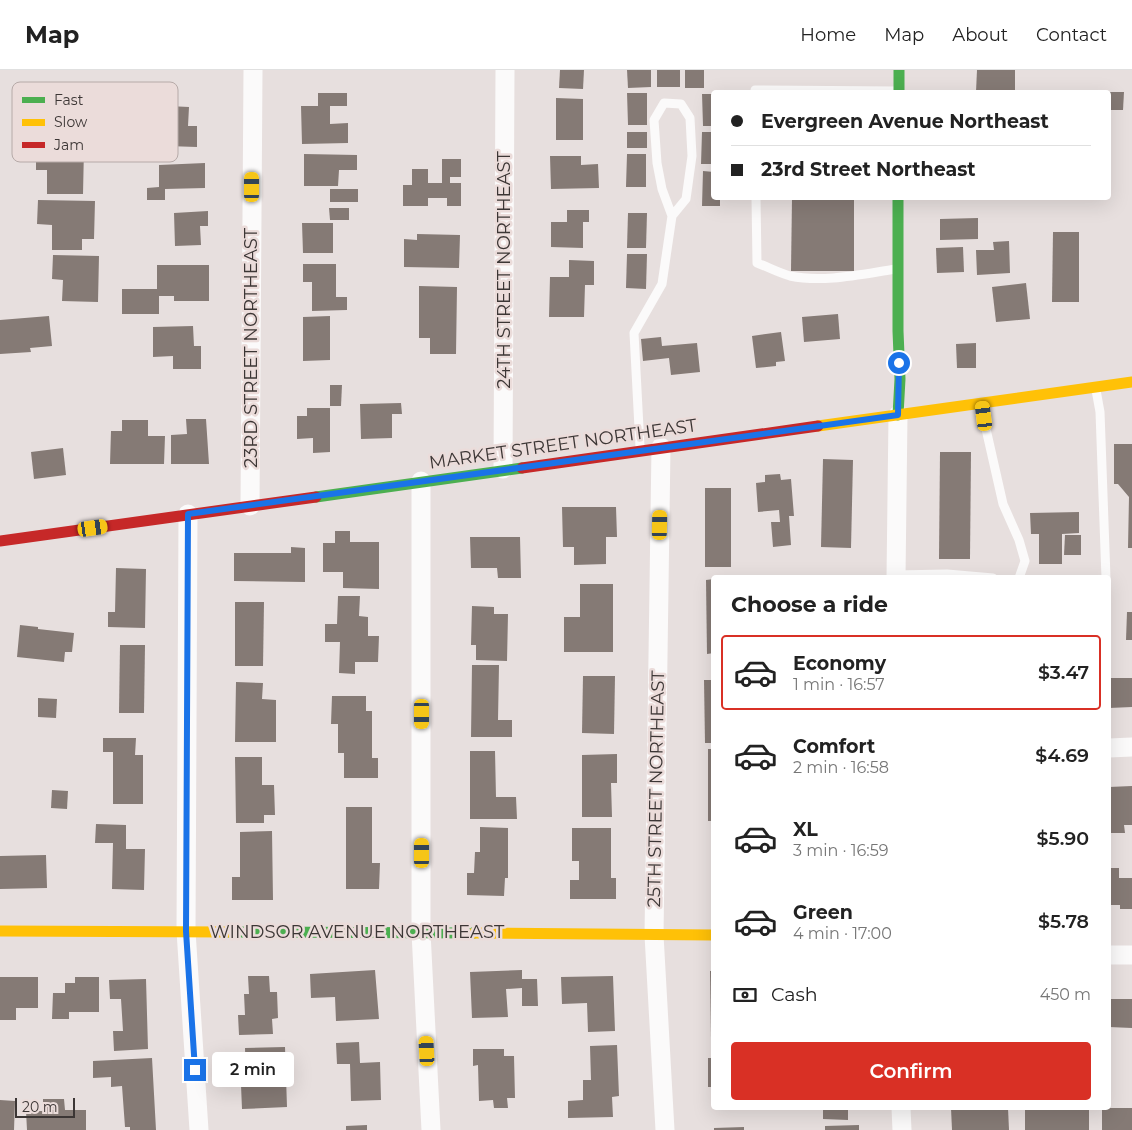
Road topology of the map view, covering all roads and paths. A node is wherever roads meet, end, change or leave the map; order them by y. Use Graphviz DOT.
graph roads {
  1 [pos="253,70"];
  2 [pos="505,70"];
  3 [pos="899,70"];
  4 [pos="899,90"];
  5 [pos="756,200"];
  6 [pos="898,200"];
  7 [pos="672,216"];
  8 [pos="897,269"];
  9 [pos="1132,382"];
  10 [pos="1095,387"];
  11 [pos="983,403"];
  12 [pos="898,415"];
  13 [pos="661,447"];
  14 [pos="640,450"];
  15 [pos="503,469"];
  16 [pos="422,481"];
  17 [pos="250,506"];
  18 [pos="188,514"];
  19 [pos="0,541"];
  20 [pos="896,575"];
  21 [pos="922,575"];
  22 [pos="958,575"];
  23 [pos="1020,575"];
  24 [pos="1106,575"];
  25 [pos="1111,748"];
  26 [pos="1132,748"];
  27 [pos="186,931"];
  28 [pos="0,932"];
  29 [pos="422,932"];
  30 [pos="654,935"];
  31 [pos="711,935"];
  32 [pos="1111,955"];
  33 [pos="1132,955"];
  34 [pos="901,1110"];
  35 [pos="199,1130"];
  36 [pos="431,1130"];
  37 [pos="666,1130"];
  38 [pos="902,1130"];
  1 -- 17 [label="street, 23RD STREET NORTHEAST"];
  2 -- 15 [label="street, 24TH STREET NORTHEAST"];
  3 -- 4 [label="main road"];
  5 -- 8 [label="lane"];
  6 -- 8 [label="main road"];
  7 -- 7 [label="lane"];
  7 -- 14 [label="lane"];
  8 -- 12 [label="main road"];
  9 -- 10 [label="main road, MARKET STREET NORTHEAST"];
  10 -- 11 [label="main road, MARKET STREET NORTHEAST"];
  10 -- 24 [label="lane"];
  11 -- 12 [label="main road, MARKET STREET NORTHEAST"];
  11 -- 23 [label="lane"];
  12 -- 13 [label="main road, MARKET STREET NORTHEAST"];
  12 -- 20 [label="street"];
  13 -- 14 [label="main road, MARKET STREET NORTHEAST"];
  13 -- 30 [label="street, 25TH STREET NORTHEAST"];
  14 -- 15 [label="main road, MARKET STREET NORTHEAST"];
  15 -- 16 [label="main road, MARKET STREET NORTHEAST"];
  16 -- 17 [label="main road, MARKET STREET NORTHEAST"];
  16 -- 29 [label="street"];
  17 -- 18 [label="main road, MARKET STREET NORTHEAST"];
  18 -- 19 [label="main road, MARKET STREET NORTHEAST"];
  18 -- 27 [label="street"];
  21 -- 22 [label="lane"];
  25 -- 26 [label="street"];
  27 -- 28 [label="main road, WINDSOR AVENUE NORTHEAST"];
  27 -- 29 [label="main road, WINDSOR AVENUE NORTHEAST"];
  27 -- 35 [label="street"];
  29 -- 30 [label="main road, WINDSOR AVENUE NORTHEAST"];
  29 -- 36 [label="street"];
  30 -- 31 [label="main road, WINDSOR AVENUE NORTHEAST"];
  30 -- 37 [label="street, 25TH STREET NORTHEAST"];
  32 -- 33 [label="street"];
  34 -- 38 [label="street"];
}
